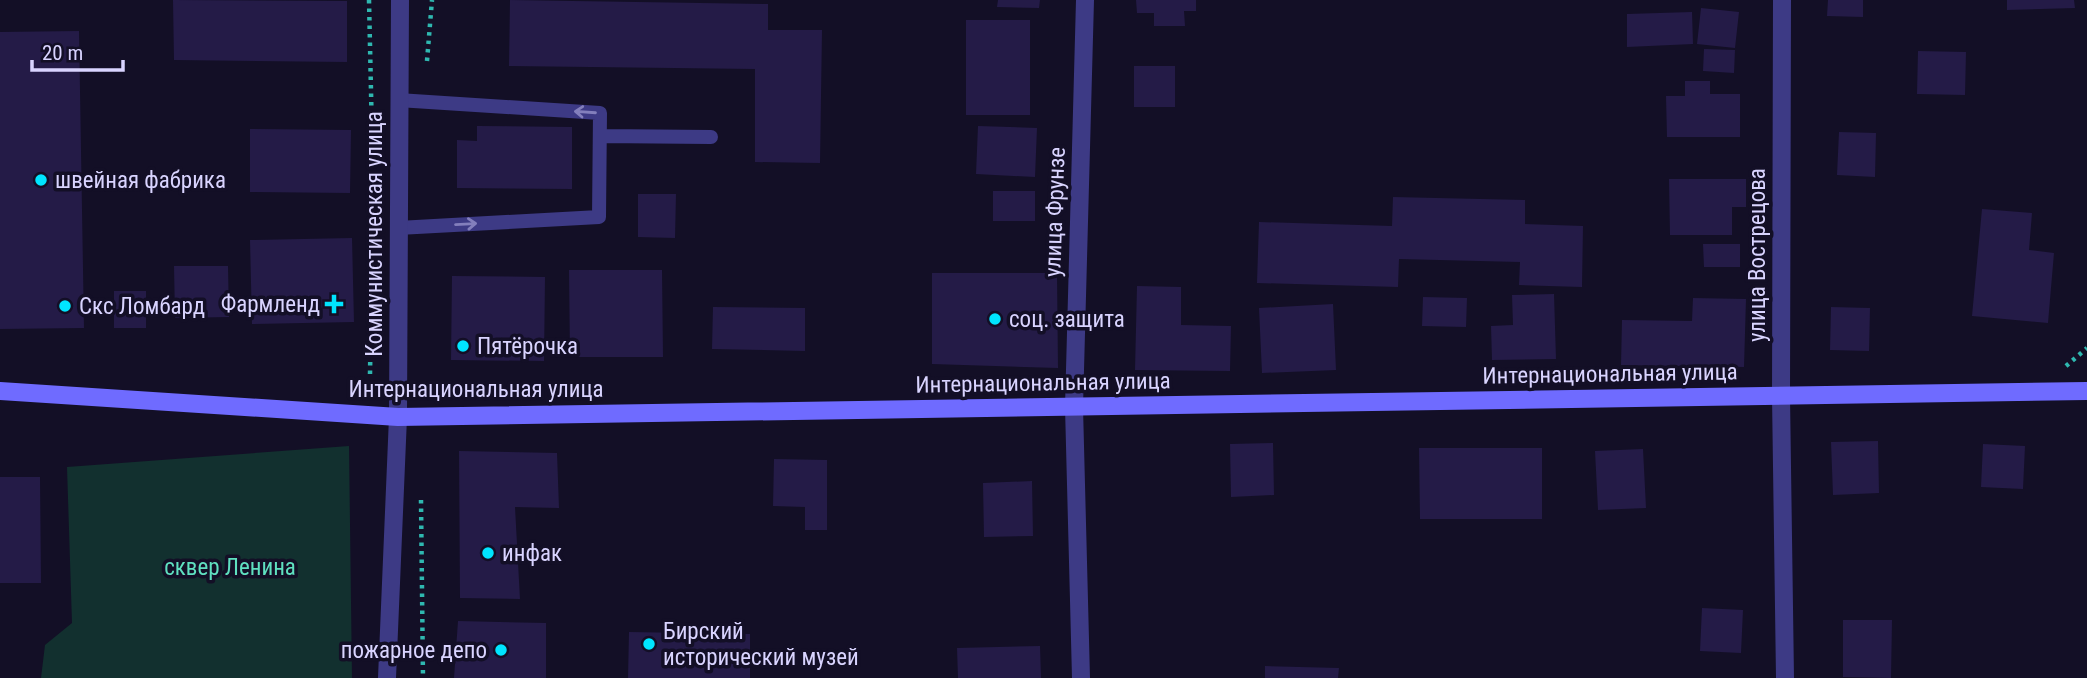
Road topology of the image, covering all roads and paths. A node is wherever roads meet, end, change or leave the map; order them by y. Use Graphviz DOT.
graph roads {
  1 [pos="369,0"];
  2 [pos="400,0"];
  3 [pos="1085,0"];
  4 [pos="1783,0"];
  5 [pos="398,100"];
  6 [pos="600,136"];
  7 [pos="711,137"];
  8 [pos="373,145"];
  9 [pos="398,228"];
  10 [pos="372,252"];
  11 [pos="370,374"];
  12 [pos="0,391"];
  13 [pos="2087,391"];
  14 [pos="1781,396"];
  15 [pos="1074,407"];
  16 [pos="398,417"];
  17 [pos="387,678"];
  18 [pos="1081,678"];
  19 [pos="1785,678"];
  1 -- 8 [label="path"];
  2 -- 5 [label="street, Коммунистическая улица"];
  3 -- 15 [label="street, улица Фрунзе"];
  4 -- 14 [label="street, улица Вострецова"];
  6 -- 5 [label="lane, one-way"];
  5 -- 9 [label="street, Коммунистическая улица"];
  6 -- 7 [label="lane"];
  9 -- 6 [label="lane, one-way"];
  9 -- 16 [label="street, Коммунистическая улица"];
  10 -- 11 [label="path"];
  12 -- 16 [label="main road, Интернациональная улица"];
  13 -- 14 [label="main road, Интернациональная улица"];
  14 -- 15 [label="main road, Интернациональная улица"];
  14 -- 19 [label="street, улица Вострецова"];
  15 -- 16 [label="main road, Интернациональная улица"];
  15 -- 18 [label="street, улица Фрунзе"];
  16 -- 17 [label="street, Коммунистическая улица"];
}
